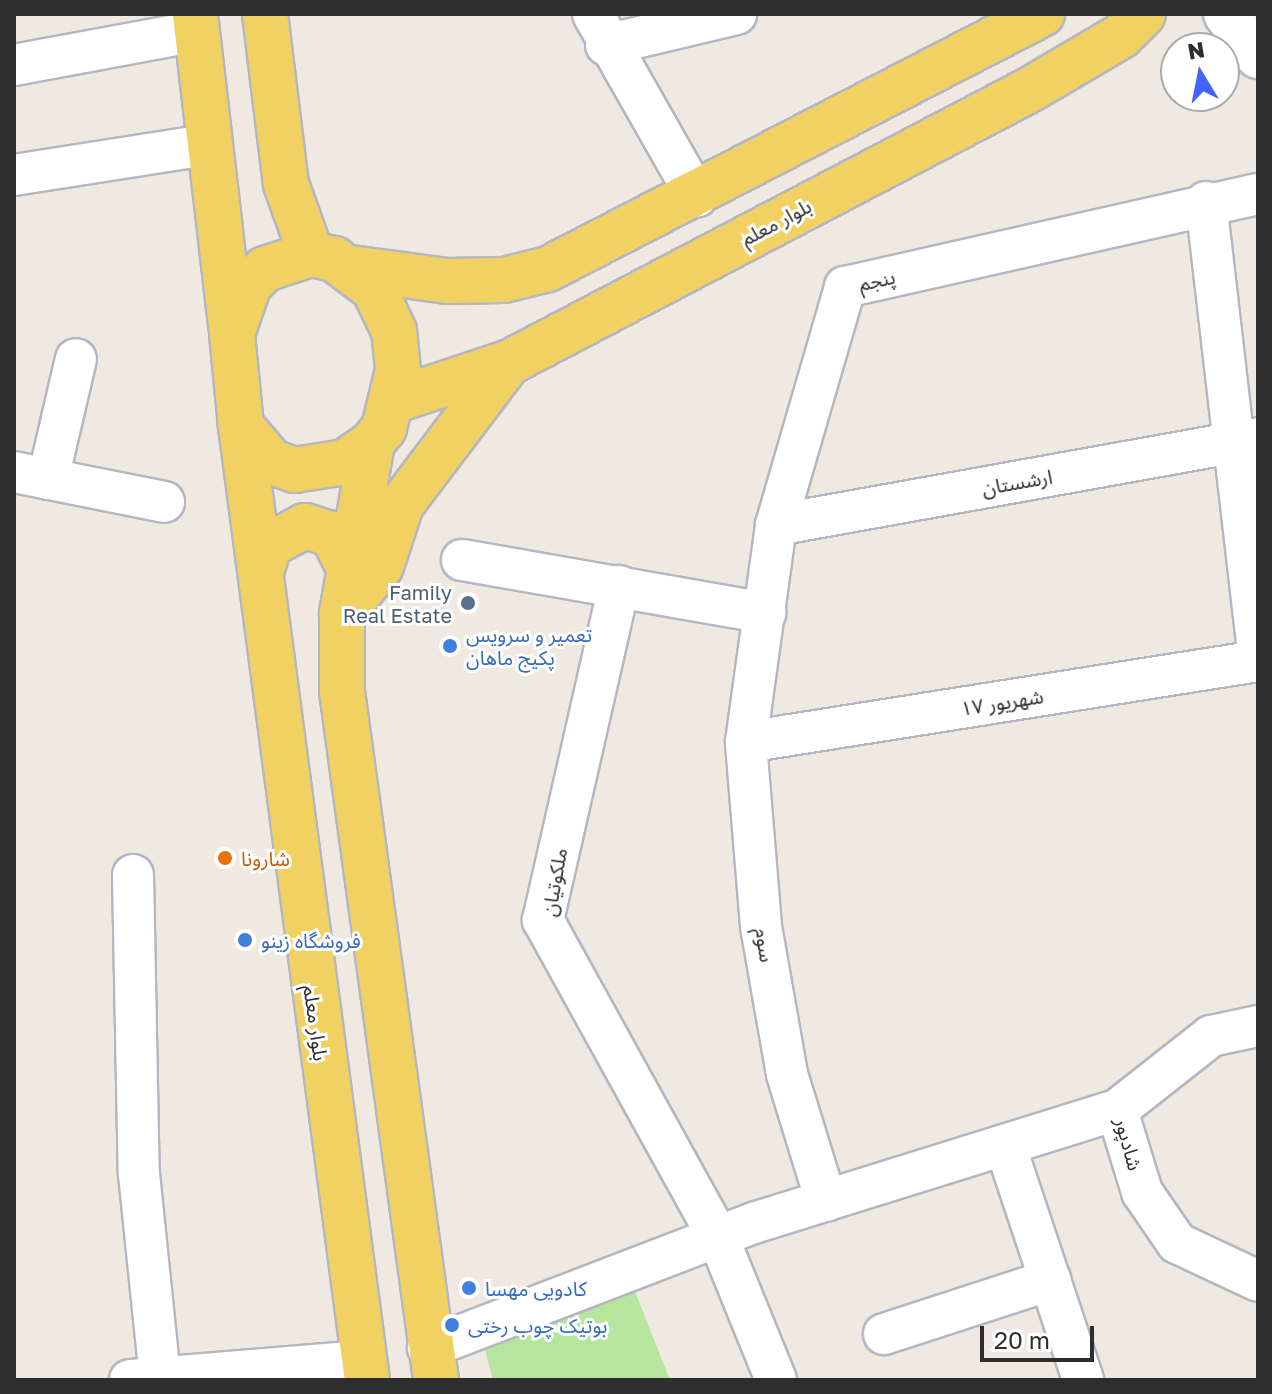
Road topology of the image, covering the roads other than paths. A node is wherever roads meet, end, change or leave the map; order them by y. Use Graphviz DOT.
graph roads {
  1 [pos="265,14"];
  2 [pos="736,14"];
  3 [pos="1042,14"];
  4 [pos="1143,14"];
  5 [pos="196,23"];
  6 [pos="600,29"];
  7 [pos="14,65"];
  8 [pos="211,144"];
  9 [pos="14,175"];
  10 [pos="1258,194"];
  11 [pos="697,197"];
  12 [pos="1206,202"];
  13 [pos="331,261"];
  14 [pos="232,334"];
  15 [pos="76,359"];
  16 [pos="510,362"];
  17 [pos="393,401"];
  18 [pos="241,426"];
  19 [pos="1245,441"];
  20 [pos="372,443"];
  21 [pos="31,475"];
  22 [pos="164,502"];
  23 [pos="776,525"];
  24 [pos="462,560"];
  25 [pos="350,570"];
  26 [pos="261,572"];
  27 [pos="619,586"];
  28 [pos="765,613"];
  29 [pos="342,614"];
  30 [pos="1258,651"];
  31 [pos="1258,661"];
  32 [pos="757,683"];
  33 [pos="746,742"];
  34 [pos="133,875"];
  35 [pos="1258,1026"];
  36 [pos="1117,1110"];
  37 [pos="1005,1145"];
  38 [pos="826,1201"];
  39 [pos="718,1237"];
  40 [pos="1050,1280"];
  41 [pos="1258,1281"];
  42 [pos="884,1334"];
  43 [pos="432,1364"];
  44 [pos="365,1371"];
  45 [pos="145,1379"];
  46 [pos="776,1380"];
  47 [pos="1083,1380"];
  1 -- 13 [label="main road"];
  2 -- 6 [label="street"];
  3 -- 11 [label="main road"];
  4 -- 16 [label="main road, بلوار معلم"];
  5 -- 7 [label="street"];
  5 -- 8 [label="main road"];
  6 -- 11 [label="street"];
  8 -- 9 [label="street"];
  8 -- 14 [label="main road"];
  10 -- 12 [label="street, پنجم"];
  11 -- 13 [label="main road"];
  12 -- 19 [label="street"];
  12 -- 23 [label="street, پنجم"];
  13 -- 14 [label="main road"];
  13 -- 17 [label="main road"];
  14 -- 18 [label="main road"];
  15 -- 21 [label="street"];
  16 -- 17 [label="main road, بلوار معلم"];
  16 -- 29 [label="main road"];
  17 -- 20 [label="main road"];
  18 -- 20 [label="main road"];
  18 -- 26 [label="main road, بلوار معلم"];
  19 -- 23 [label="street, ارشستان"];
  19 -- 30 [label="street"];
  20 -- 25 [label="main road"];
  21 -- 22 [label="street"];
  23 -- 28 [label="street, پنجم"];
  24 -- 27 [label="street"];
  25 -- 26 [label="main road"];
  25 -- 29 [label="main road"];
  26 -- 44 [label="main road, بلوار معلم"];
  27 -- 28 [label="street"];
  27 -- 39 [label="street, ملکوتیان"];
  28 -- 32 [label="street, پنجم"];
  29 -- 43 [label="main road"];
  31 -- 33 [label="street, ۱۷ شهریور"];
  32 -- 33 [label="street, سوم"];
  33 -- 38 [label="street, سوم"];
  34 -- 45 [label="street"];
  35 -- 36 [label="street, شادپور"];
  36 -- 37 [label="street"];
  36 -- 41 [label="street, شادپور"];
  37 -- 38 [label="street"];
  37 -- 40 [label="street"];
  38 -- 39 [label="street"];
  39 -- 43 [label="street"];
  39 -- 46 [label="street, ملکوتیان"];
  40 -- 42 [label="street"];
  40 -- 47 [label="street"];
  44 -- 45 [label="street"];
}
